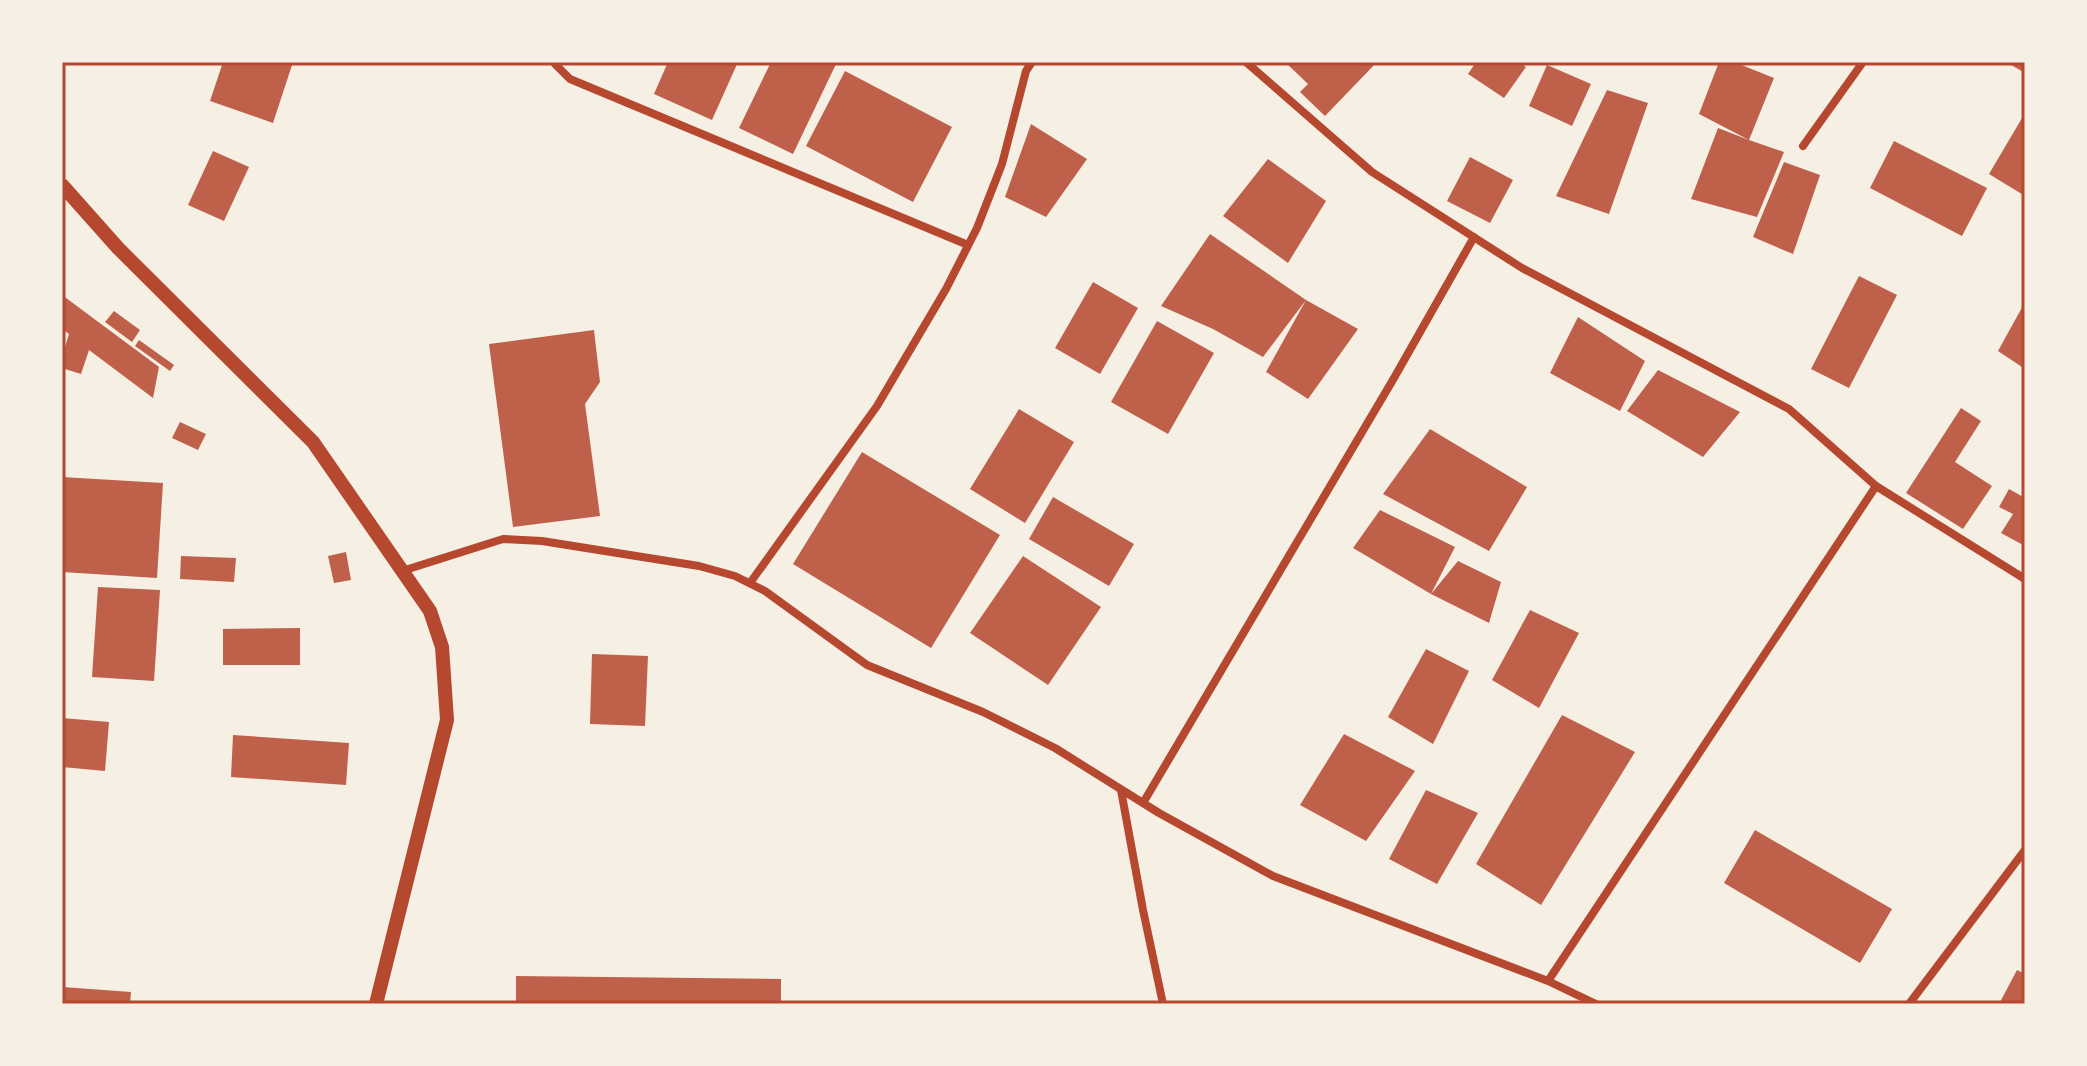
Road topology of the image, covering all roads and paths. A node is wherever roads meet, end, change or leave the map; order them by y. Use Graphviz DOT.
graph roads {
  1 [pos="1032,62"];
  2 [pos="1246,62"];
  3 [pos="1863,62"];
  4 [pos="553,63"];
  5 [pos="1803,146"];
  6 [pos="62,185"];
  7 [pos="1474,237"];
  8 [pos="968,245"];
  9 [pos="1876,486"];
  10 [pos="402,571"];
  11 [pos="2025,579"];
  12 [pos="750,583"];
  13 [pos="1121,790"];
  14 [pos="1143,803"];
  15 [pos="2025,850"];
  16 [pos="1548,981"];
  17 [pos="376,1004"];
  18 [pos="1163,1004"];
  19 [pos="1596,1004"];
  20 [pos="1909,1004"];
  1 -- 8 [label="street"];
  2 -- 7 [label="street"];
  3 -- 5 [label="street"];
  4 -- 8 [label="street"];
  6 -- 10 [label="street"];
  7 -- 9 [label="street"];
  7 -- 14 [label="street"];
  8 -- 12 [label="street"];
  9 -- 11 [label="street"];
  9 -- 16 [label="street"];
  10 -- 12 [label="street"];
  10 -- 17 [label="street"];
  12 -- 13 [label="street"];
  13 -- 14 [label="street"];
  13 -- 18 [label="street"];
  14 -- 16 [label="street"];
  15 -- 20 [label="street"];
  16 -- 19 [label="street"];
}
